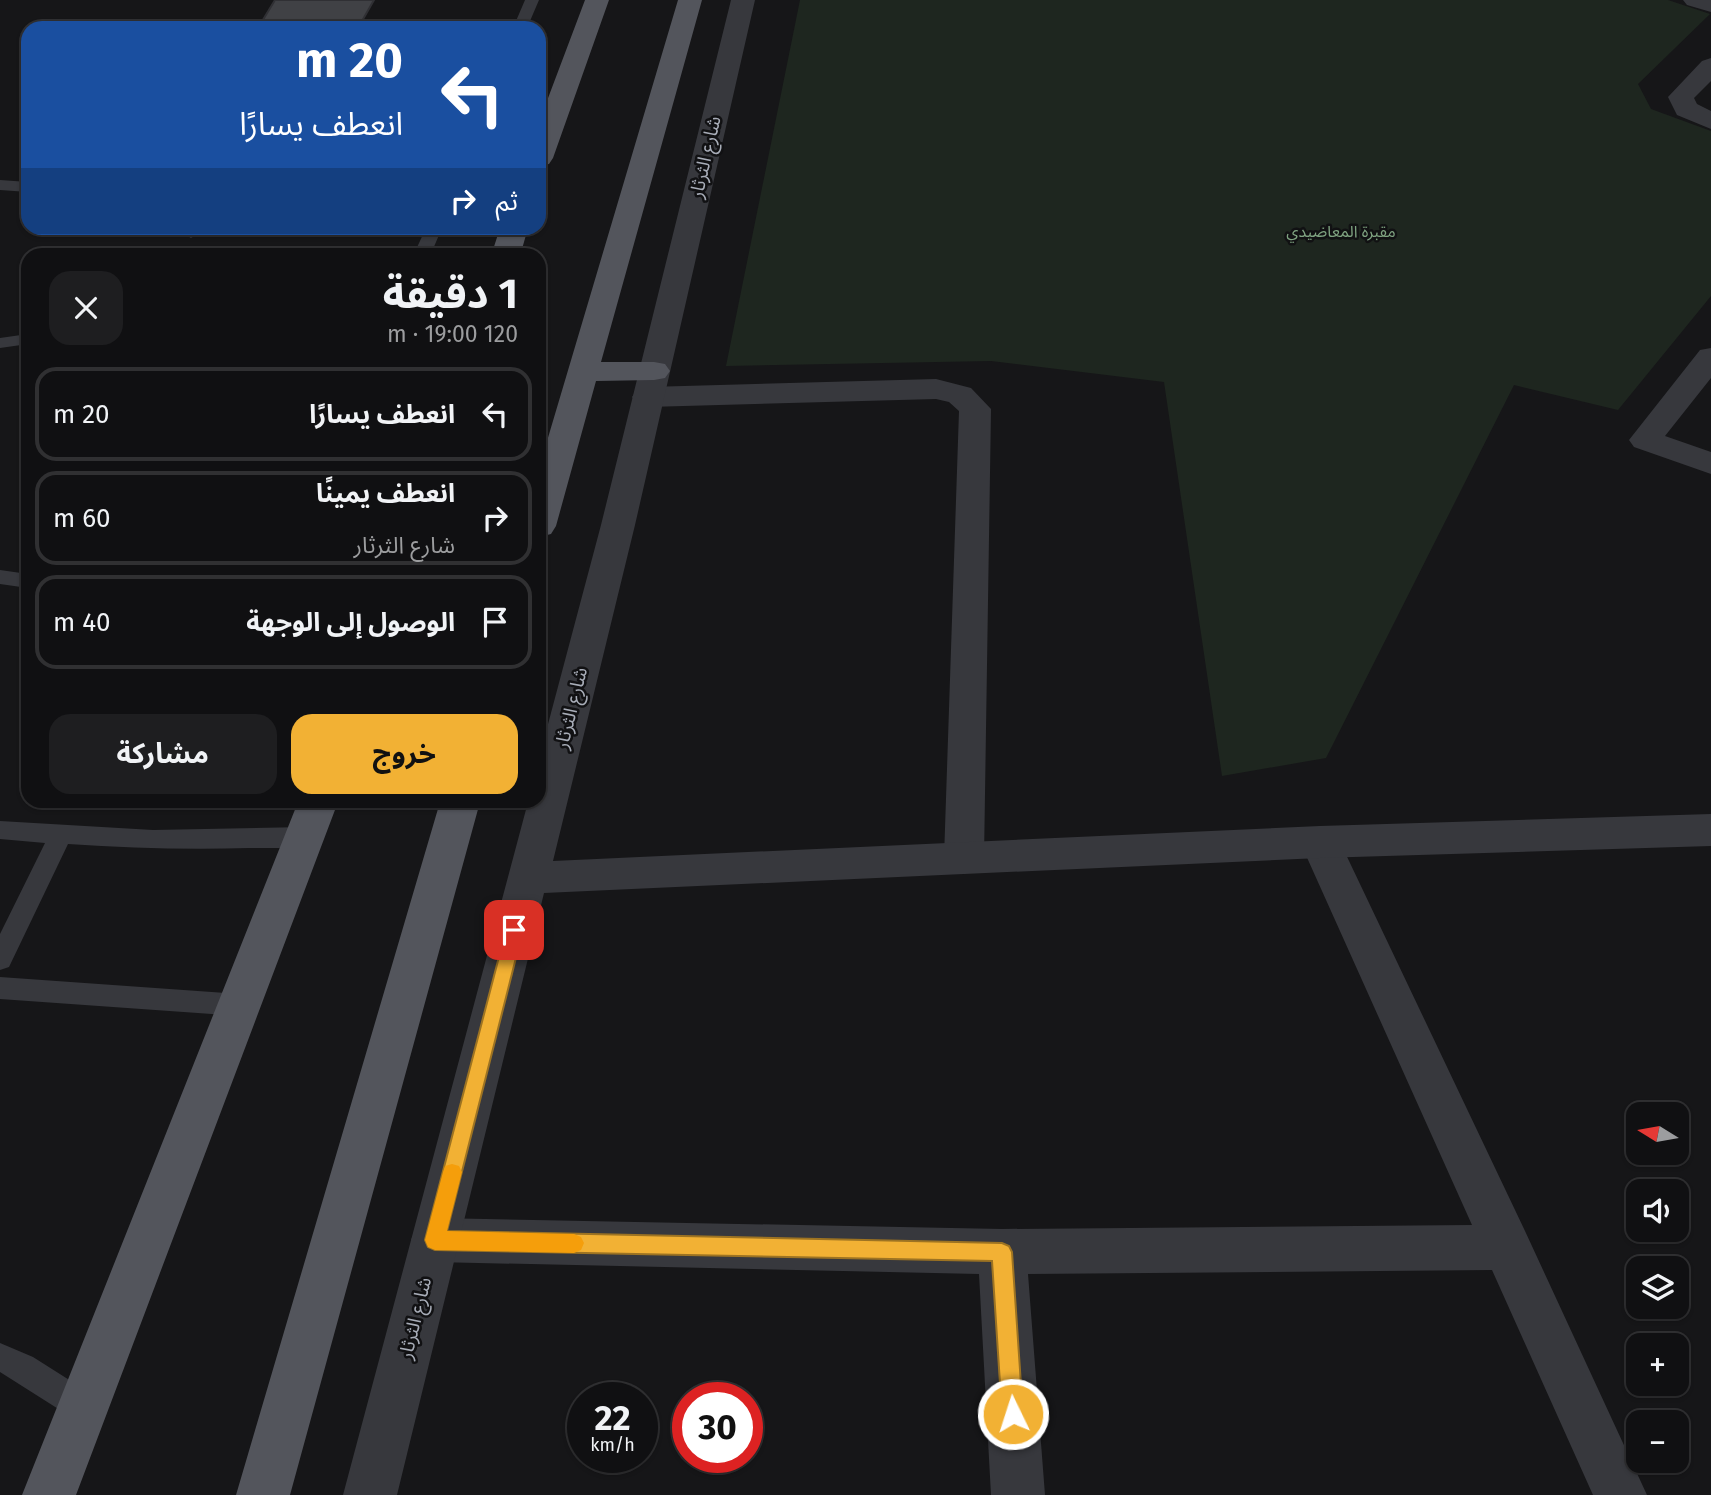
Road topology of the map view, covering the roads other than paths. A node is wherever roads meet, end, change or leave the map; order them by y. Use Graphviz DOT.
graph roads {
  1 [pos="532,0"];
  2 [pos="597,0"];
  3 [pos="690,0"];
  4 [pos="743,0"];
  5 [pos="1695,0"];
  6 [pos="1711,5"];
  7 [pos="523,21"];
  8 [pos="1711,66"];
  9 [pos="1711,121"];
  10 [pos="546,139"];
  11 [pos="0,185"];
  12 [pos="21,186"];
  13 [pos="21,339"];
  14 [pos="0,343"];
  15 [pos="1711,357"];
  16 [pos="583,372"];
  17 [pos="651,384"];
  18 [pos="1711,464"];
  19 [pos="546,502"];
  20 [pos="0,577"];
  21 [pos="21,580"];
  22 [pos="546,806"];
  23 [pos="458,808"];
  24 [pos="545,808"];
  25 [pos="312,819"];
  26 [pos="1711,830"];
  27 [pos="0,831"];
  28 [pos="61,835"];
  29 [pos="1320,842"];
  30 [pos="964,858"];
  31 [pos="528,878"];
  32 [pos="0,960"];
  33 [pos="0,988"];
  34 [pos="240,1005"];
  35 [pos="435,1240"];
  36 [pos="1508,1247"];
  37 [pos="1002,1252"];
  38 [pos="0,1357"];
  39 [pos="82,1406"];
  40 [pos="49,1495"];
  41 [pos="263,1495"];
  42 [pos="370,1495"];
  43 [pos="1018,1495"];
  44 [pos="1620,1495"];
  1 -- 7 [label="lane"];
  2 -- 10 [label="main road"];
  3 -- 16 [label="main road"];
  4 -- 17 [label="street, شارع الثرثار"];
  5 -- 6 [label="street"];
  8 -- 9 [label="street"];
  11 -- 12 [label="lane"];
  13 -- 14 [label="lane"];
  15 -- 18 [label="street"];
  16 -- 17 [label="main road"];
  16 -- 19 [label="main road"];
  17 -- 22 [label="street, شارع الثرثار"];
  17 -- 30 [label="street"];
  20 -- 21 [label="lane"];
  23 -- 41 [label="main road"];
  24 -- 31 [label="street, شارع الثرثار"];
  25 -- 28 [label="lane"];
  25 -- 34 [label="main road"];
  26 -- 29 [label="street"];
  27 -- 28 [label="lane"];
  28 -- 32 [label="lane"];
  29 -- 30 [label="street"];
  29 -- 36 [label="street"];
  30 -- 31 [label="street"];
  31 -- 35 [label="street, شارع الثرثار"];
  33 -- 34 [label="lane"];
  34 -- 39 [label="main road"];
  35 -- 37 [label="street"];
  35 -- 42 [label="street, شارع الثرثار"];
  36 -- 37 [label="street"];
  36 -- 44 [label="street"];
  37 -- 43 [label="street"];
  38 -- 39 [label="lane"];
  39 -- 40 [label="main road"];
}
